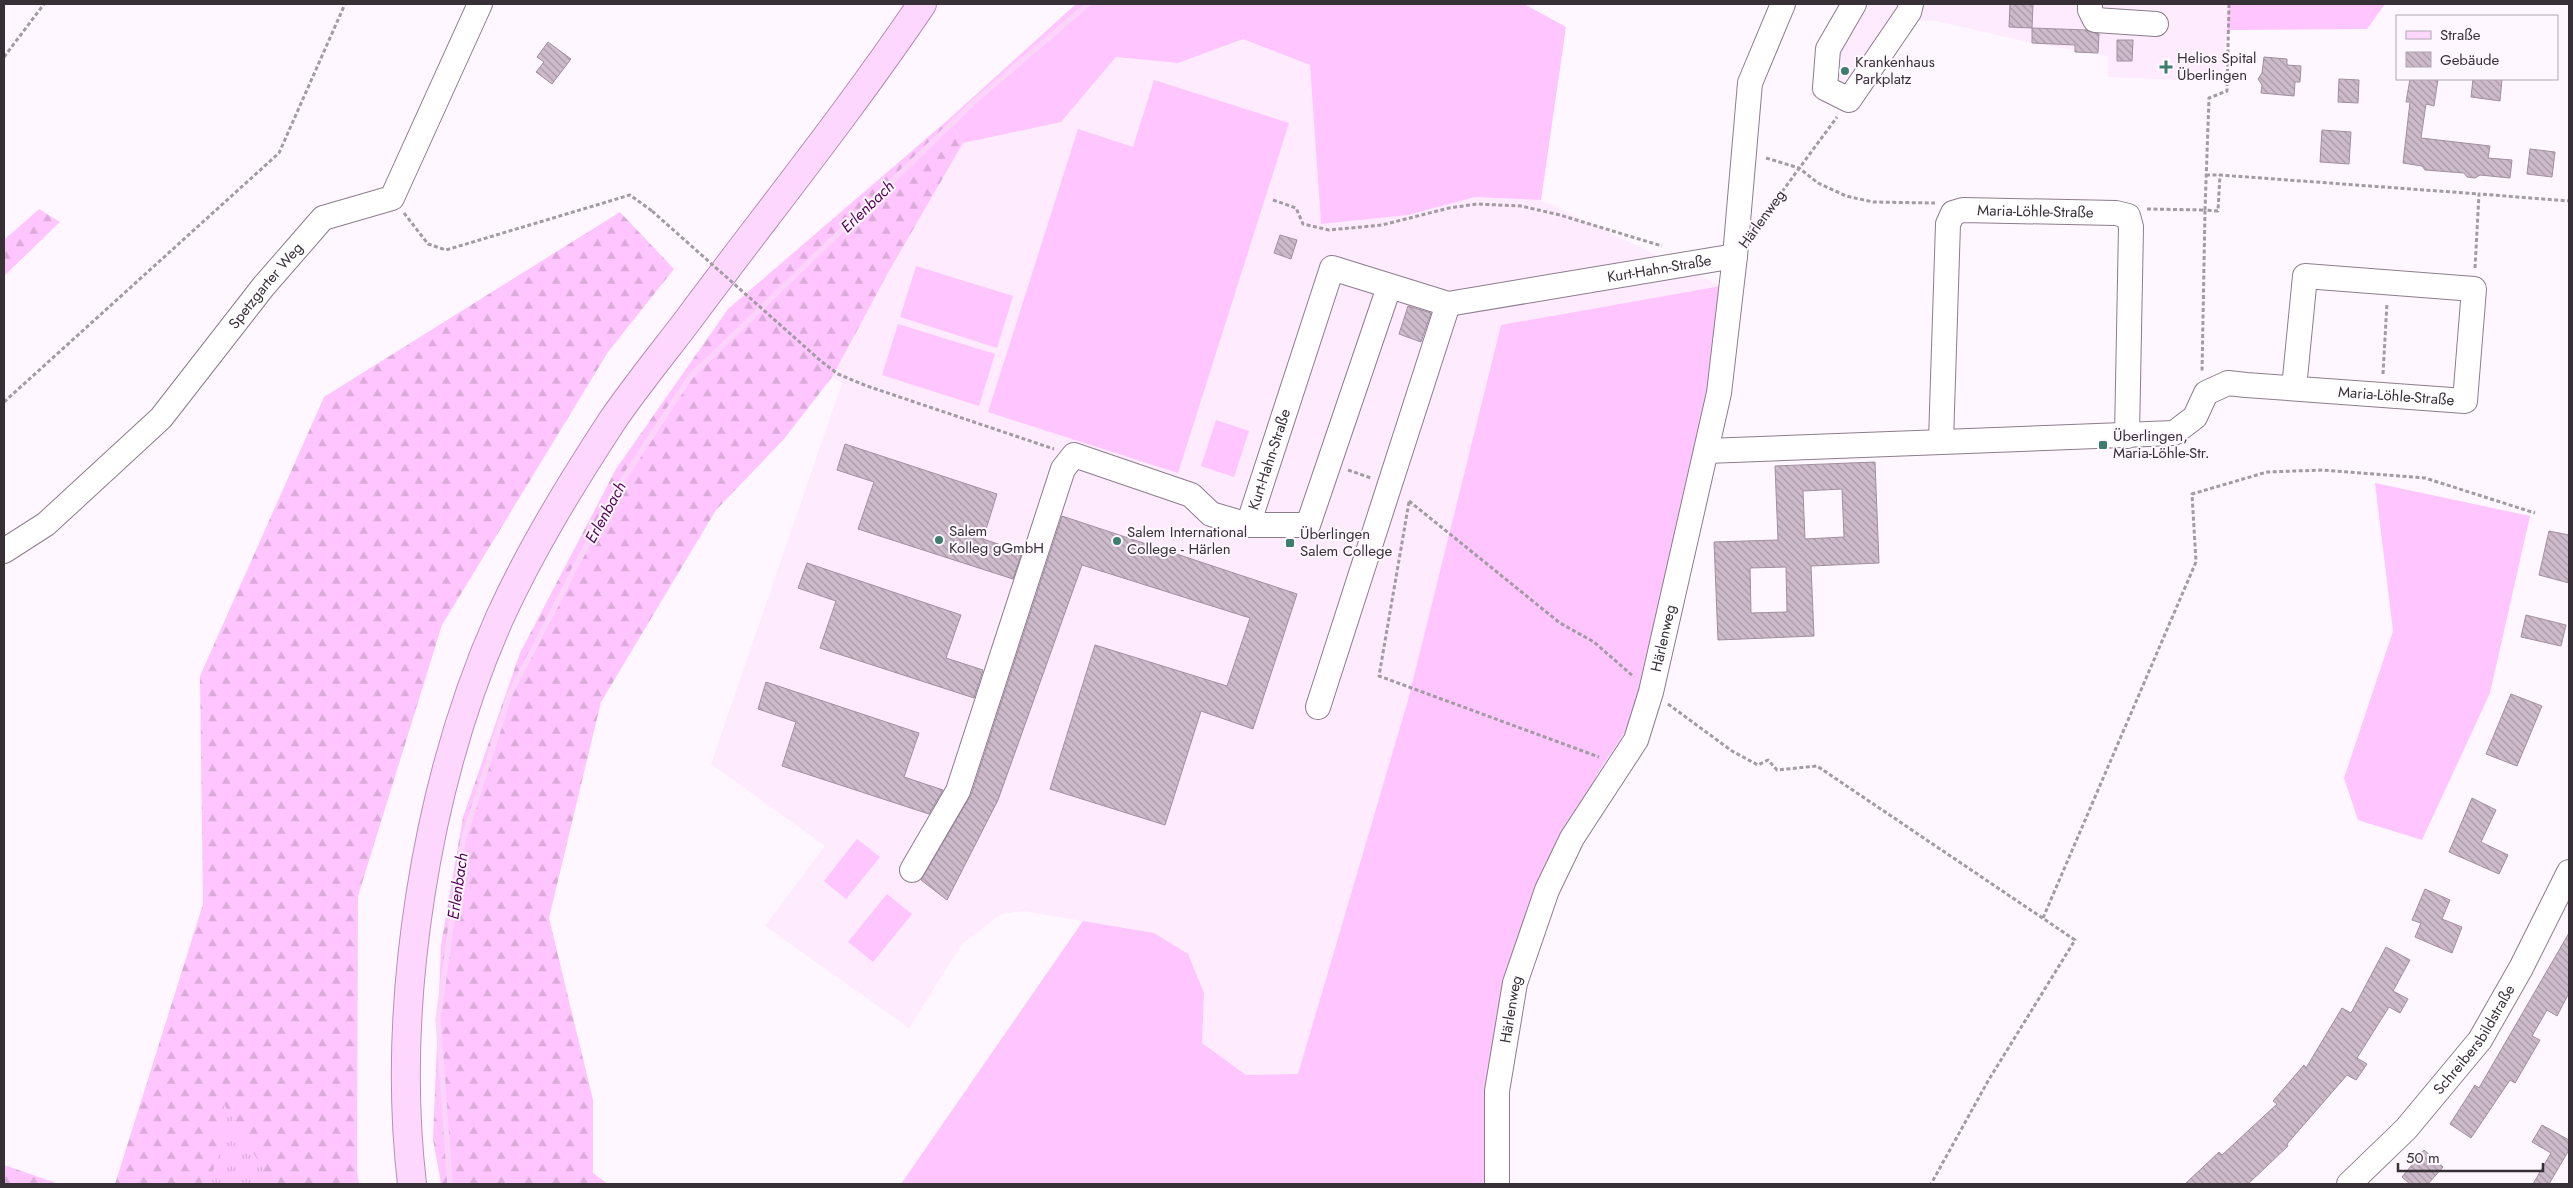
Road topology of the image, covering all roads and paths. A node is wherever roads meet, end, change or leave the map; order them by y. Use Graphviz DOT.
graph roads {
  1 [pos="44,4"];
  2 [pos="345,4"];
  3 [pos="480,4"];
  4 [pos="922,4"];
  5 [pos="1783,4"];
  6 [pos="1854,4"];
  7 [pos="1911,4"];
  8 [pos="2090,4"];
  9 [pos="2229,4"];
  10 [pos="2156,24"];
  11 [pos="4,57"];
  12 [pos="1849,100"];
  13 [pos="1766,158"];
  14 [pos="1800,168"];
  15 [pos="2206,175"];
  16 [pos="2220,175"];
  17 [pos="2479,194"];
  18 [pos="392,198"];
  19 [pos="1273,200"];
  20 [pos="2569,201"];
  21 [pos="2205,210"];
  22 [pos="1953,214"];
  23 [pos="2128,216"];
  24 [pos="1755,228"];
  25 [pos="1663,246"];
  26 [pos="1735,256"];
  27 [pos="2388,283"];
  28 [pos="1389,287"];
  29 [pos="2474,289"];
  30 [pos="1448,304"];
  31 [pos="2294,388"];
  32 [pos="2206,393"];
  33 [pos="2382,395"];
  34 [pos="4,402"];
  35 [pos="2127,436"];
  36 [pos="1941,441"];
  37 [pos="1706,451"];
  38 [pos="1074,455"];
  39 [pos="1329,463"];
  40 [pos="1389,485"];
  41 [pos="1410,501"];
  42 [pos="2535,513"];
  43 [pos="1248,525"];
  44 [pos="4,551"];
  45 [pos="1652,692"];
  46 [pos="1318,706"];
  47 [pos="1621,765"];
  48 [pos="912,870"];
  49 [pos="2569,872"];
  50 [pos="2043,918"];
  51 [pos="412,1184"];
  52 [pos="1497,1184"];
  53 [pos="1931,1184"];
  54 [pos="2349,1184"];
  1 -- 11 [label="path"];
  2 -- 34 [label="path"];
  3 -- 18 [label="street"];
  4 -- 51 [label="main road"];
  5 -- 26 [label="street"];
  6 -- 12 [label="street"];
  7 -- 12 [label="street"];
  8 -- 10 [label="street"];
  9 -- 15 [label="path"];
  12 -- 14 [label="path, Härlenweg"];
  13 -- 14 [label="path"];
  14 -- 22 [label="path"];
  14 -- 24 [label="path, Härlenweg"];
  15 -- 16 [label="path"];
  15 -- 21 [label="path"];
  16 -- 17 [label="path"];
  16 -- 21 [label="path"];
  17 -- 20 [label="path"];
  17 -- 29 [label="path"];
  18 -- 38 [label="path, bridge"];
  18 -- 44 [label="street, Spetzgarter Weg"];
  19 -- 25 [label="path"];
  21 -- 23 [label="path"];
  21 -- 32 [label="path"];
  22 -- 23 [label="street, Maria-Löhle-Straße"];
  22 -- 36 [label="street"];
  23 -- 35 [label="street"];
  26 -- 30 [label="street, Kurt-Hahn-Straße"];
  26 -- 37 [label="street, Härlenweg"];
  27 -- 29 [label="street"];
  27 -- 31 [label="street"];
  27 -- 33 [label="path"];
  28 -- 30 [label="street, Kurt-Hahn-Straße"];
  28 -- 39 [label="street, Kurt-Hahn-Straße"];
  28 -- 43 [label="street, Kurt-Hahn-Straße"];
  29 -- 33 [label="street, Maria-Löhle-Straße"];
  30 -- 40 [label="street"];
  31 -- 32 [label="street, Maria-Löhle-Straße"];
  31 -- 33 [label="street, Maria-Löhle-Straße"];
  32 -- 35 [label="street"];
  35 -- 36 [label="street"];
  36 -- 37 [label="street"];
  37 -- 45 [label="street, Härlenweg"];
  38 -- 43 [label="street"];
  38 -- 48 [label="street"];
  39 -- 40 [label="path"];
  39 -- 43 [label="street, Kurt-Hahn-Straße"];
  40 -- 41 [label="path"];
  40 -- 46 [label="street"];
  41 -- 45 [label="path"];
  41 -- 47 [label="path"];
  42 -- 50 [label="path"];
  45 -- 47 [label="street, Härlenweg"];
  45 -- 50 [label="path"];
  47 -- 52 [label="street, Härlenweg"];
  49 -- 54 [label="street, Schreibersbildstraße"];
  50 -- 53 [label="path"];
}
